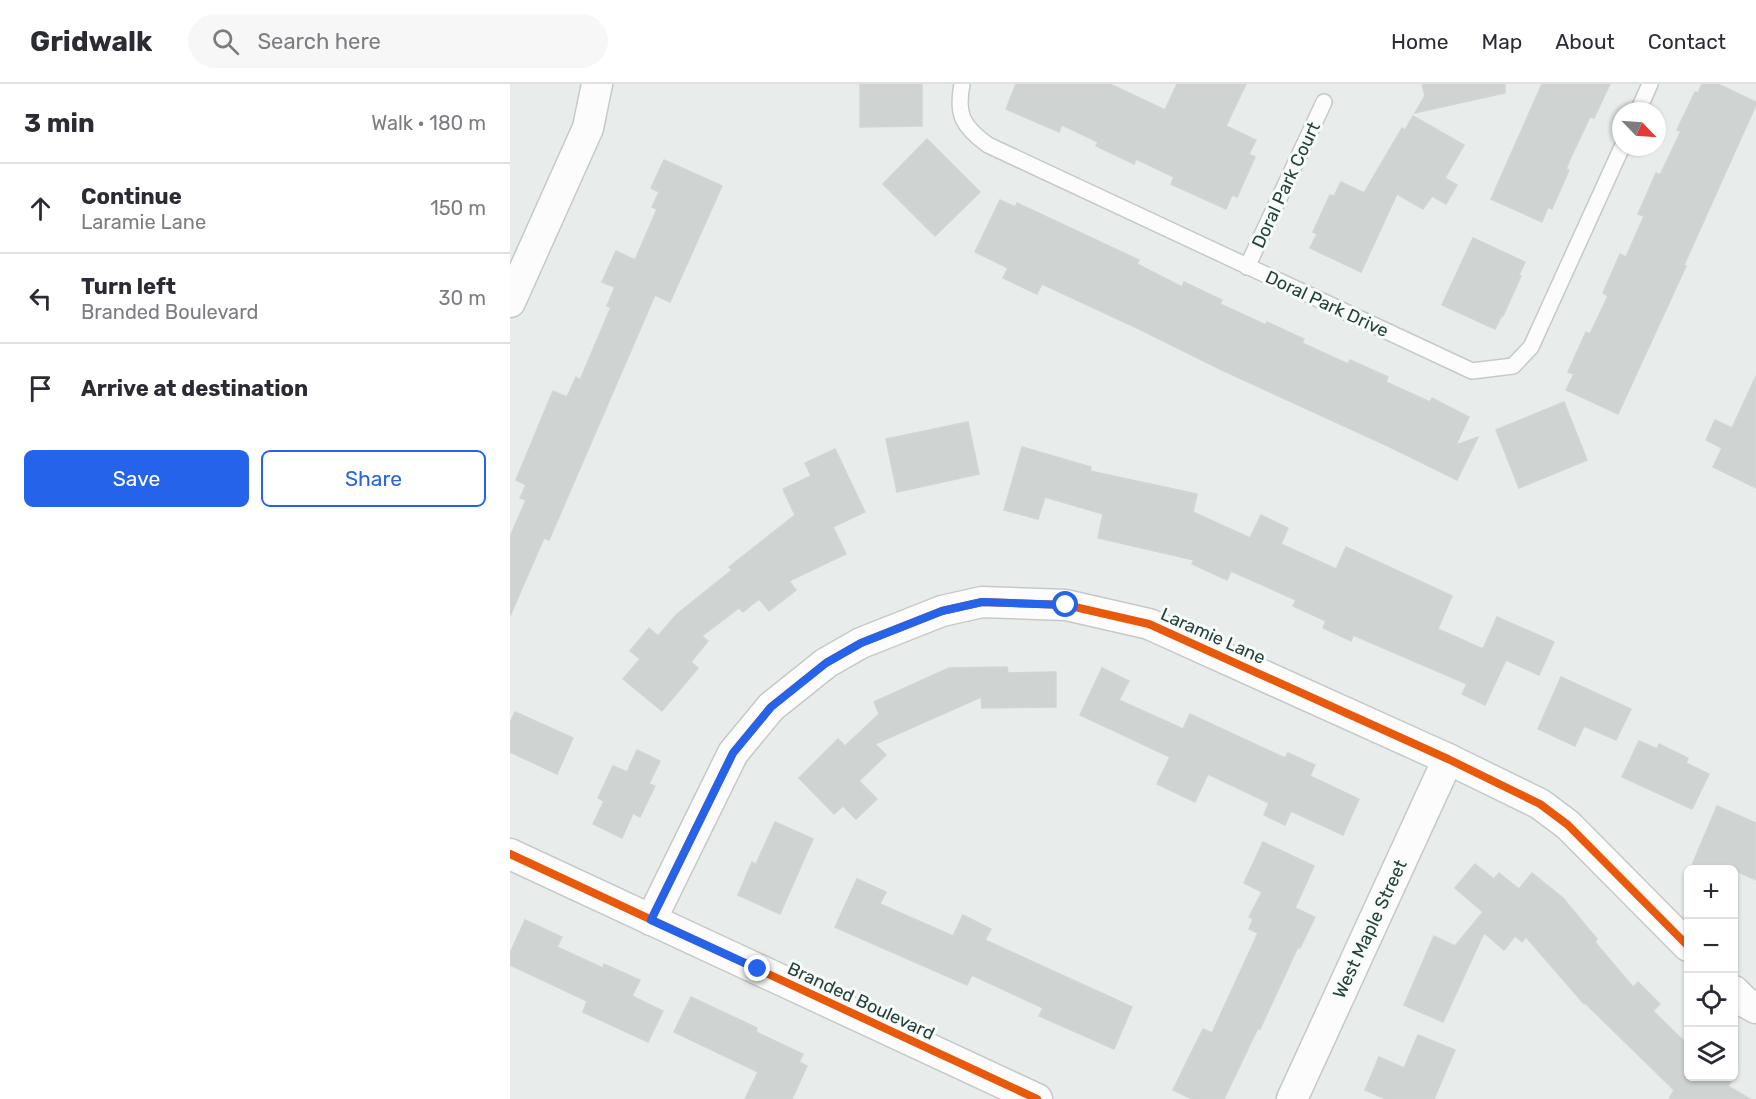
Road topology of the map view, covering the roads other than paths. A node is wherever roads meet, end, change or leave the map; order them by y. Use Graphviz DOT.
graph roads {
  1 [pos="597,84"];
  2 [pos="962,84"];
  3 [pos="1650,84"];
  4 [pos="1324,102"];
  5 [pos="1642,102"];
  6 [pos="1618,156"];
  7 [pos="1247,267"];
  8 [pos="510,302"];
  9 [pos="1448,759"];
  10 [pos="510,854"];
  11 [pos="651,920"];
  12 [pos="1684,941"];
  13 [pos="1738,995"];
  14 [pos="1756,1008"];
  15 [pos="1037,1099"];
  16 [pos="1292,1099"];
  1 -- 8 [label="street"];
  2 -- 7 [label="lane, Doral Park Drive"];
  3 -- 5 [label="lane"];
  4 -- 7 [label="lane, Doral Park Court"];
  6 -- 7 [label="lane, Doral Park Drive"];
  9 -- 11 [label="street, Laramie Lane"];
  9 -- 12 [label="street, Laramie Lane"];
  9 -- 16 [label="street, West Maple Street"];
  10 -- 11 [label="street, Branded Boulevard"];
  11 -- 15 [label="street, Branded Boulevard"];
  13 -- 14 [label="street"];
}
